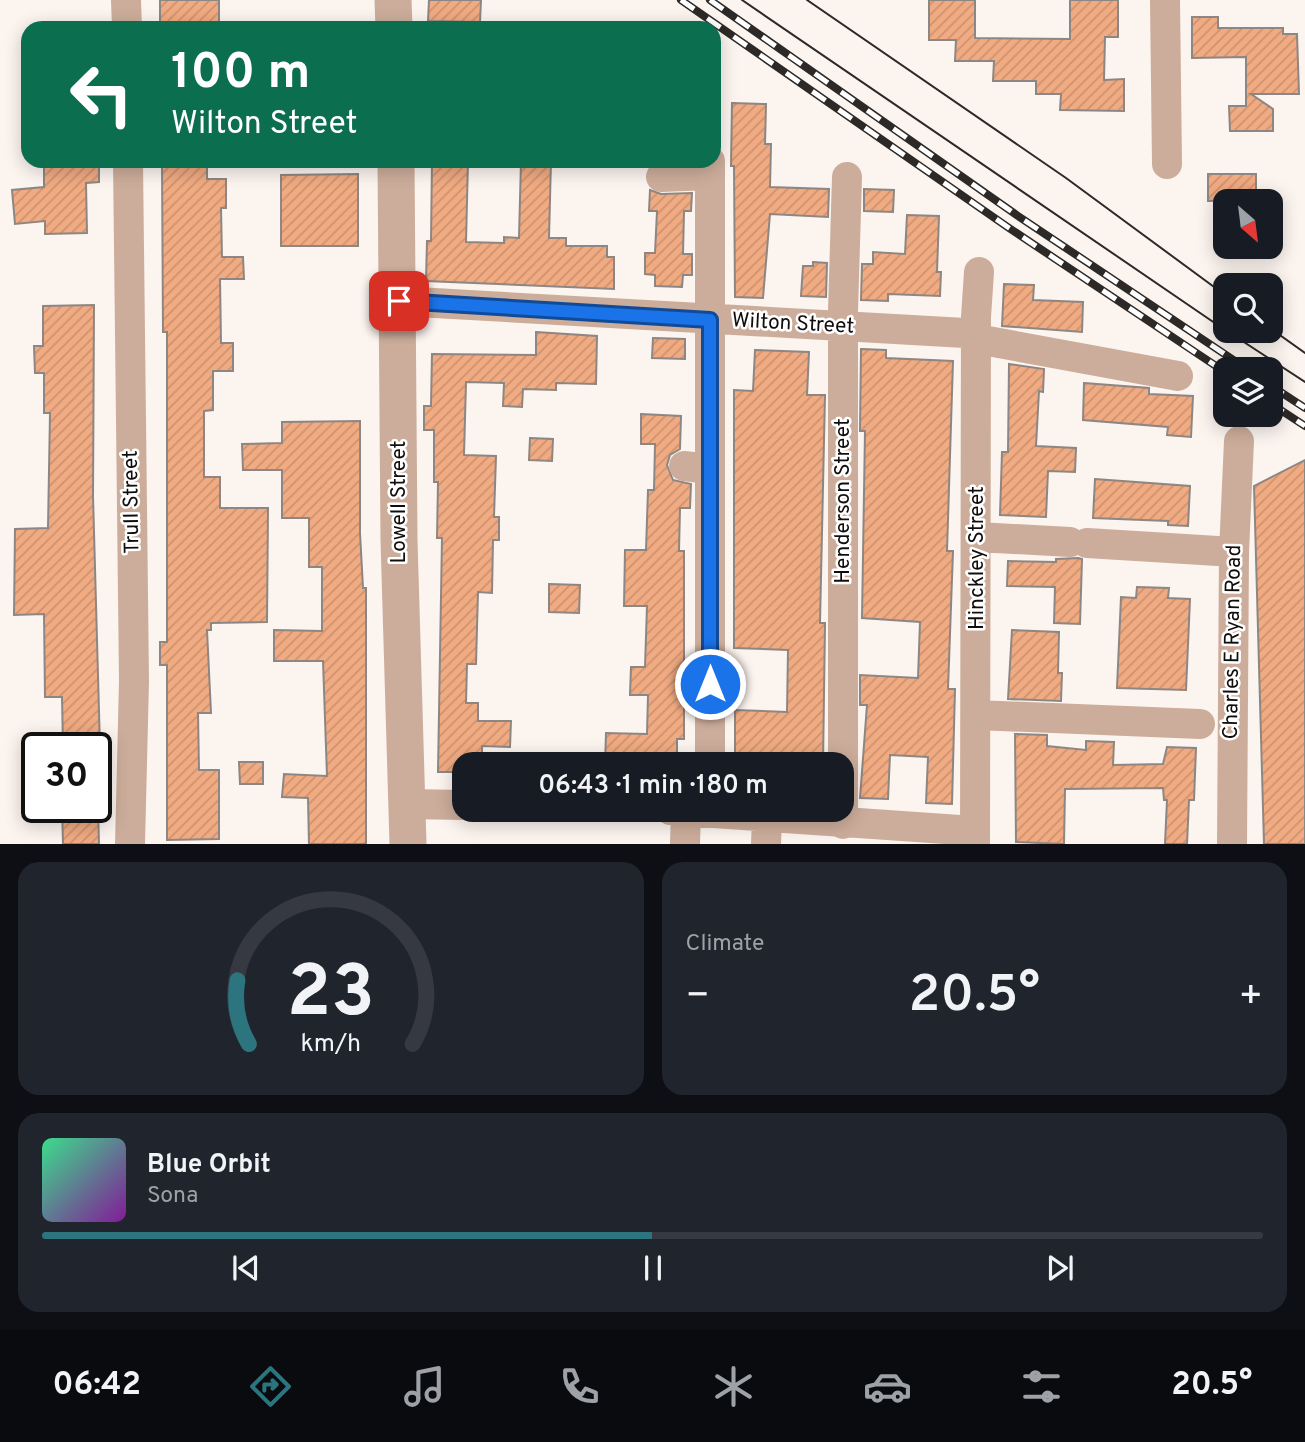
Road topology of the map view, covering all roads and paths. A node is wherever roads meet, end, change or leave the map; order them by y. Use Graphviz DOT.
graph roads {
  1 [pos="126,0"];
  2 [pos="393,0"];
  3 [pos="1165,0"];
  4 [pos="127,21"];
  5 [pos="394,21"];
  6 [pos="1167,164"];
  7 [pos="128,168"];
  8 [pos="396,168"];
  9 [pos="710,168"];
  10 [pos="661,177"];
  11 [pos="846,177"];
  12 [pos="979,272"];
  13 [pos="399,301"];
  14 [pos="710,320"];
  15 [pos="843,326"];
  16 [pos="977,339"];
  17 [pos="1178,376"];
  18 [pos="1239,441"];
  19 [pos="977,537"];
  20 [pos="1234,552"];
  21 [pos="977,715"];
  22 [pos="1200,724"];
  23 [pos="709,752"];
  24 [pos="407,804"];
  25 [pos="452,805"];
  26 [pos="696,822"];
  27 [pos="739,822"];
  28 [pos="843,824"];
  29 [pos="766,830"];
  30 [pos="975,837"];
  31 [pos="130,844"];
  32 [pos="408,844"];
  33 [pos="685,844"];
  34 [pos="1232,844"];
  1 -- 4 [label="street"];
  2 -- 5 [label="street"];
  3 -- 6 [label="street"];
  7 -- 31 [label="street, Trull Street"];
  8 -- 13 [label="street, Lowell Street"];
  9 -- 10 [label="street"];
  9 -- 14 [label="street"];
  11 -- 15 [label="street, Henderson Street"];
  12 -- 16 [label="street, Hinckley Street"];
  13 -- 14 [label="street, Wilton Street"];
  13 -- 24 [label="street, Lowell Street"];
  14 -- 15 [label="street, Wilton Street"];
  14 -- 23 [label="street"];
  15 -- 16 [label="street, Wilton Street"];
  15 -- 28 [label="street, Henderson Street"];
  16 -- 17 [label="street, Wilton Street"];
  16 -- 19 [label="street, Hinckley Street"];
  18 -- 20 [label="street, Charles E Ryan Road"];
  19 -- 20 [label="street"];
  19 -- 21 [label="street, Hinckley Street"];
  20 -- 34 [label="street, Charles E Ryan Road"];
  21 -- 22 [label="street"];
  21 -- 30 [label="street, Hinckley Street"];
  24 -- 25 [label="street"];
  24 -- 32 [label="street, Lowell Street"];
  26 -- 33 [label="street"];
  27 -- 29 [label="street"];
  28 -- 29 [label="street"];
  28 -- 30 [label="street"];
}
